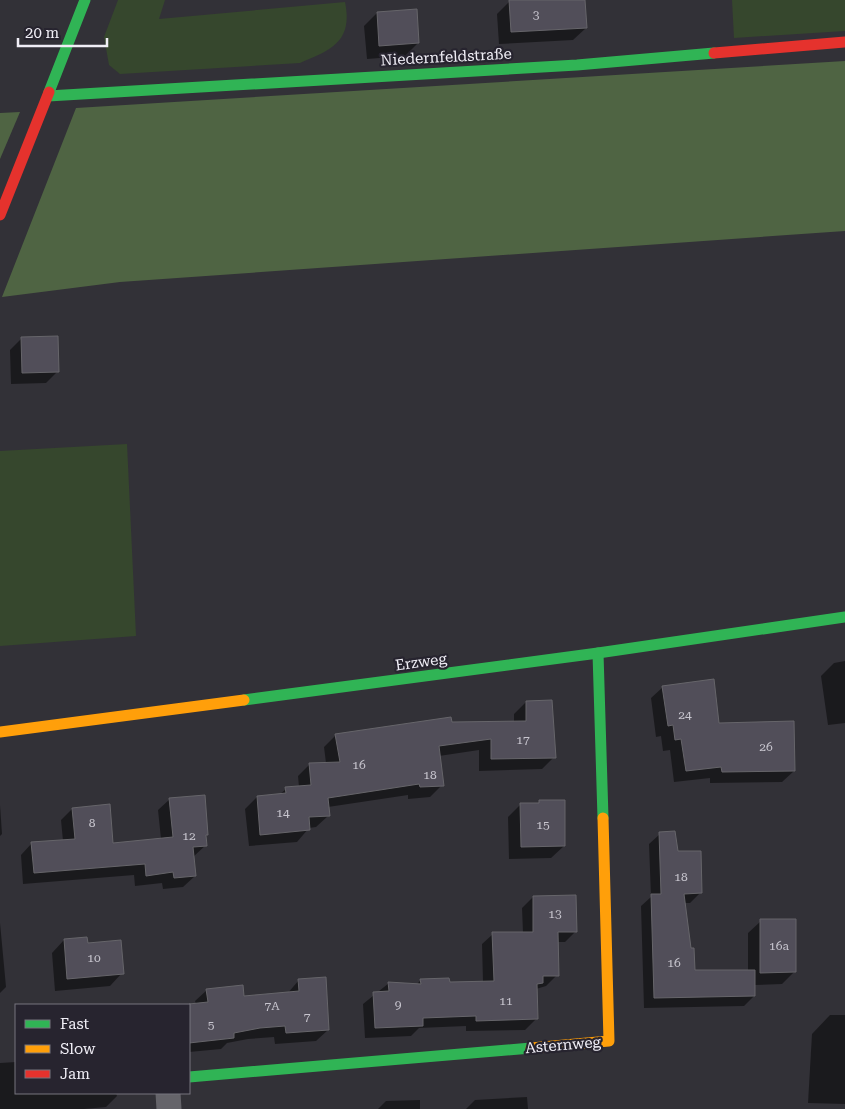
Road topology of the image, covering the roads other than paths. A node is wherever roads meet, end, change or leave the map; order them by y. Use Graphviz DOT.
graph roads {
  1 [pos="85,0"];
  2 [pos="845,42"];
  3 [pos="48,96"];
  4 [pos="0,215"];
  5 [pos="845,617"];
  6 [pos="598,653"];
  7 [pos="0,732"];
  8 [pos="190,1077"];
  9 [pos="168,1094"];
  10 [pos="169,1109"];
  1 -- 3 [label="street"];
  2 -- 3 [label="street, Niedernfeldstraße"];
  3 -- 4 [label="street"];
  5 -- 6 [label="street, Erzweg"];
  6 -- 7 [label="street, Erzweg"];
  6 -- 8 [label="street, Asternweg"];
  9 -- 10 [label="street"];
}
